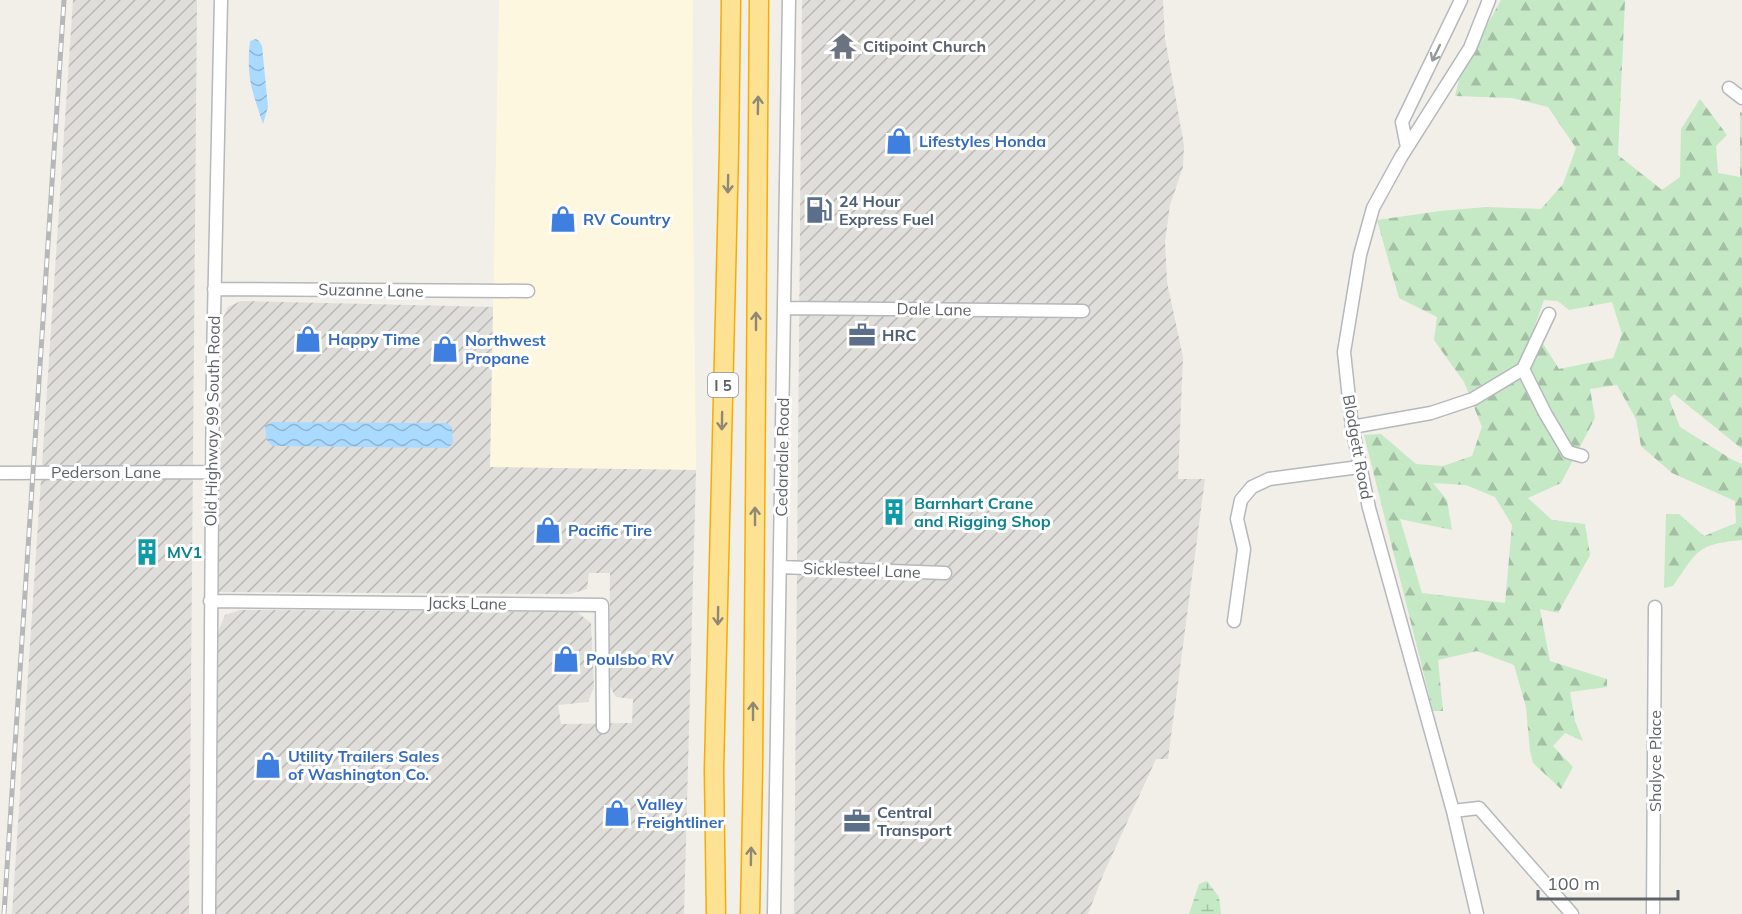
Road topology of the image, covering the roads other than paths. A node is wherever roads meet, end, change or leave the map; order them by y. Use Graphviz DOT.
graph roads {
  1 [pos="221,0"];
  2 [pos="722,0"];
  3 [pos="731,0"];
  4 [pos="759,0"];
  5 [pos="789,0"];
  6 [pos="1461,0"];
  7 [pos="1489,0"];
  8 [pos="1728,88"];
  9 [pos="1742,98"];
  10 [pos="1407,147"];
  11 [pos="729,150"];
  12 [pos="214,289"];
  13 [pos="528,291"];
  14 [pos="784,308"];
  15 [pos="1083,311"];
  16 [pos="1549,314"];
  17 [pos="1523,369"];
  18 [pos="1352,427"];
  19 [pos="1582,456"];
  20 [pos="1359,467"];
  21 [pos="212,472"];
  22 [pos="0,473"];
  23 [pos="780,567"];
  24 [pos="945,573"];
  25 [pos="210,601"];
  26 [pos="1655,608"];
  27 [pos="1234,621"];
  28 [pos="603,727"];
  29 [pos="1453,811"];
  30 [pos="208,914"];
  31 [pos="716,914"];
  32 [pos="750,914"];
  33 [pos="774,914"];
  34 [pos="1477,914"];
  35 [pos="1572,914"];
  36 [pos="1653,914"];
  1 -- 12 [label="street, Old Highway 99 South Road"];
  2 -- 11 [label="highway"];
  3 -- 11 [label="highway, I 5"];
  32 -- 4 [label="highway, I 5, one-way"];
  5 -- 14 [label="street, Cedardale Road"];
  6 -- 10 [label="street, one-way"];
  7 -- 10 [label="street, Blodgett Road"];
  8 -- 9 [label="street"];
  10 -- 18 [label="street, Blodgett Road"];
  11 -- 31 [label="highway, I 5, one-way"];
  12 -- 13 [label="street, Suzanne Lane"];
  12 -- 21 [label="street, Old Highway 99 South Road"];
  14 -- 15 [label="street, Dale Lane"];
  14 -- 23 [label="street, Cedardale Road"];
  16 -- 17 [label="street"];
  17 -- 18 [label="street"];
  17 -- 19 [label="street"];
  18 -- 20 [label="street, Blodgett Road"];
  20 -- 27 [label="street"];
  20 -- 29 [label="street, Blodgett Road"];
  21 -- 22 [label="street, Pederson Lane"];
  21 -- 25 [label="street, Old Highway 99 South Road"];
  23 -- 24 [label="street, Sicklesteel Lane"];
  23 -- 33 [label="street, Cedardale Road"];
  25 -- 28 [label="street, Jacks Lane"];
  25 -- 30 [label="street, Old Highway 99 South Road"];
  26 -- 36 [label="street, Shalyce Place"];
  29 -- 34 [label="street, Blodgett Road"];
  29 -- 35 [label="street"];
}
